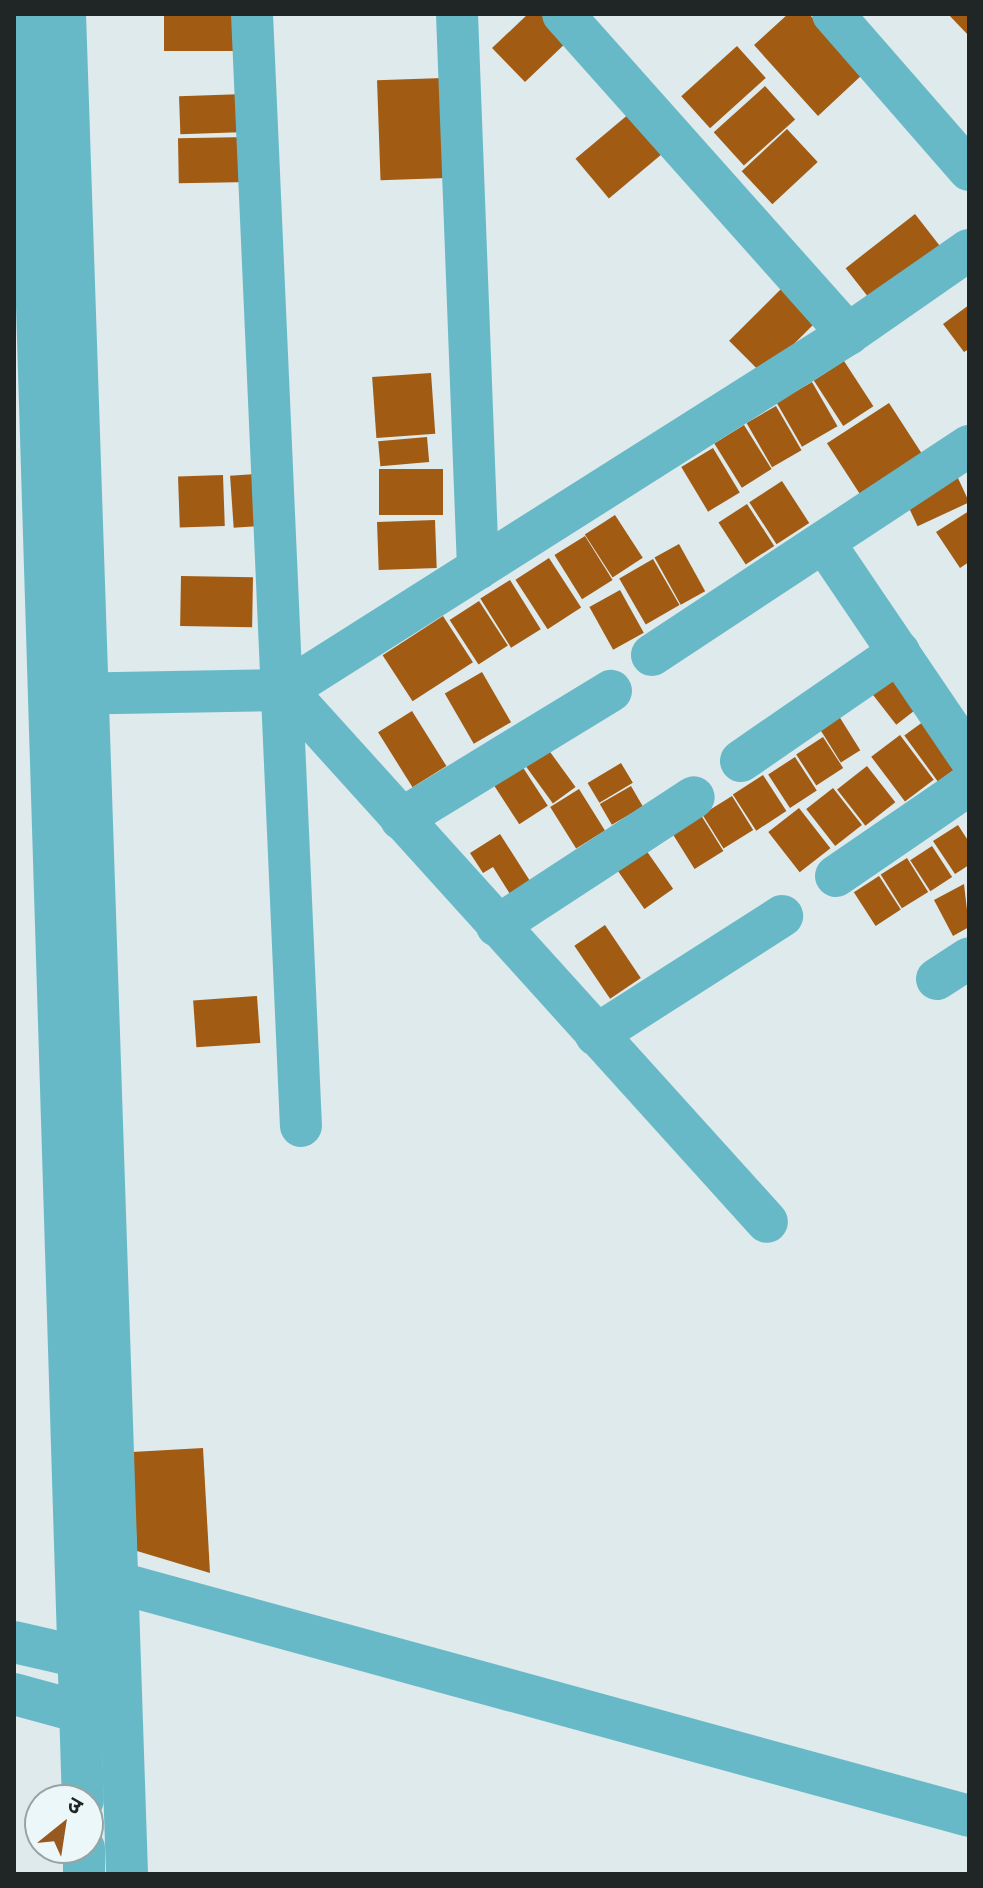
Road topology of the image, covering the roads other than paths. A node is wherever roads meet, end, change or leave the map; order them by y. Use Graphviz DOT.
graph roads {
  1 [pos="28,14"];
  2 [pos="65,14"];
  3 [pos="252,14"];
  4 [pos="457,14"];
  5 [pos="563,14"];
  6 [pos="833,14"];
  7 [pos="969,170"];
  8 [pos="969,250"];
  9 [pos="848,334"];
  10 [pos="75,341"];
  11 [pos="24,382"];
  12 [pos="968,449"];
  13 [pos="825,544"];
  14 [pos="478,569"];
  15 [pos="899,652"];
  16 [pos="652,655"];
  17 [pos="286,690"];
  18 [pos="611,691"];
  19 [pos="66,694"];
  20 [pos="969,757"];
  21 [pos="741,761"];
  22 [pos="969,785"];
  23 [pos="694,797"];
  24 [pos="401,819"];
  25 [pos="836,876"];
  26 [pos="782,916"];
  27 [pos="497,926"];
  28 [pos="596,1035"];
  29 [pos="301,1126"];
  30 [pos="767,1222"];
  31 [pos="96,1576"];
  32 [pos="14,1642"];
  33 [pos="100,1662"];
  34 [pos="14,1694"];
  35 [pos="81,1713"];
  36 [pos="122,1722"];
  37 [pos="83,1784"];
  38 [pos="969,1816"];
  39 [pos="127,1874"];
  1 -- 11 [label="street"];
  2 -- 10 [label="street"];
  3 -- 17 [label="street"];
  4 -- 14 [label="street"];
  5 -- 9 [label="street"];
  6 -- 7 [label="street"];
  8 -- 9 [label="street"];
  9 -- 14 [label="street"];
  10 -- 11 [label="street"];
  10 -- 19 [label="street"];
  11 -- 19 [label="street"];
  12 -- 13 [label="street"];
  13 -- 15 [label="street"];
  13 -- 16 [label="street"];
  14 -- 17 [label="street"];
  15 -- 20 [label="street"];
  15 -- 21 [label="street"];
  17 -- 19 [label="street"];
  17 -- 24 [label="street"];
  17 -- 29 [label="street"];
  18 -- 24 [label="street"];
  19 -- 31 [label="street"];
  22 -- 25 [label="street"];
  23 -- 27 [label="street"];
  24 -- 27 [label="street"];
  26 -- 28 [label="street"];
  27 -- 28 [label="street"];
  28 -- 30 [label="street"];
  31 -- 33 [label="street"];
  31 -- 38 [label="street"];
  32 -- 33 [label="street"];
  33 -- 35 [label="street"];
  33 -- 36 [label="street"];
  34 -- 35 [label="street"];
  35 -- 36 [label="street"];
  35 -- 37 [label="street"];
  36 -- 39 [label="street"];
}
